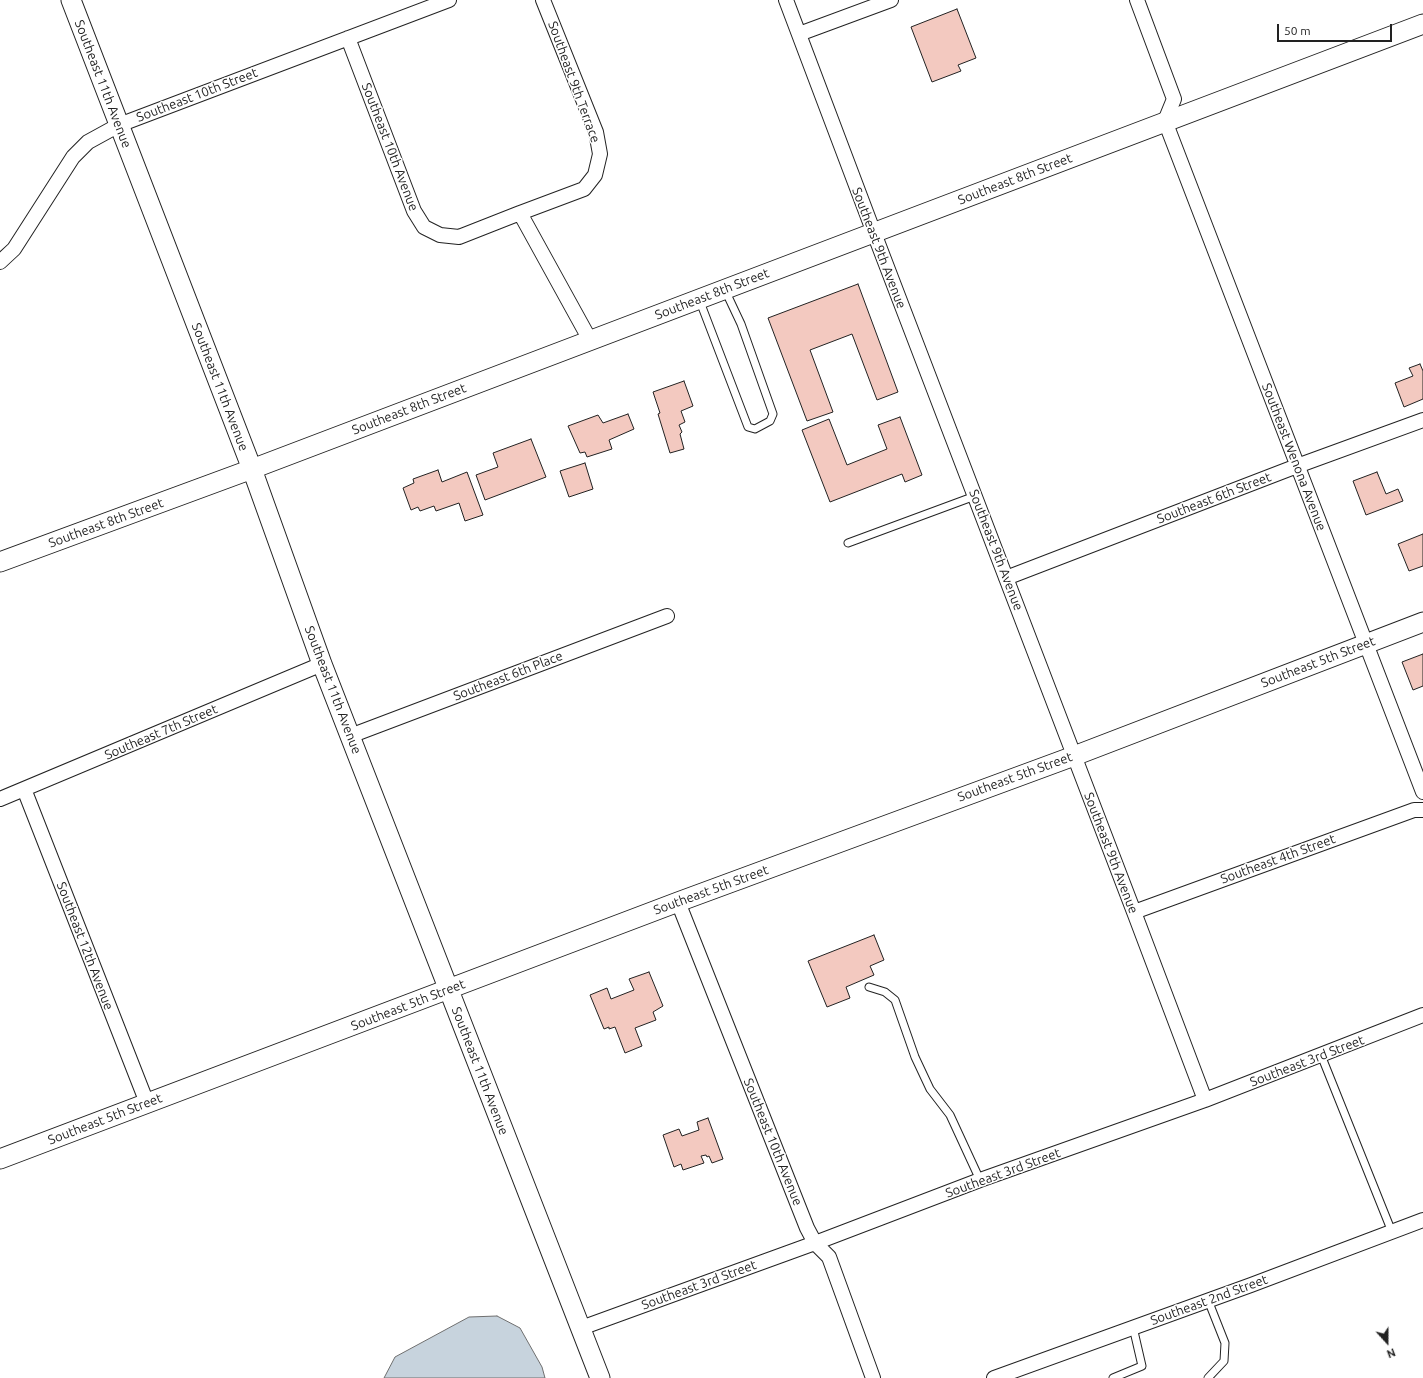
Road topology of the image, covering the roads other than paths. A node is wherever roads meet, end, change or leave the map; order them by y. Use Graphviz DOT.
graph roads {
  1 [pos="71,0"];
  2 [pos="449,0"];
  3 [pos="543,0"];
  4 [pos="786,0"];
  5 [pos="891,0"];
  6 [pos="1137,0"];
  7 [pos="1423,24"];
  8 [pos="799,34"];
  9 [pos="348,38"];
  10 [pos="1166,121"];
  11 [pos="119,125"];
  12 [pos="520,213"];
  13 [pos="874,233"];
  14 [pos="0,262"];
  15 [pos="724,289"];
  16 [pos="699,299"];
  17 [pos="590,340"];
  18 [pos="1423,420"];
  19 [pos="1297,466"];
  20 [pos="252,469"];
  21 [pos="975,496"];
  22 [pos="848,543"];
  23 [pos="0,562"];
  24 [pos="1006,578"];
  25 [pos="667,616"];
  26 [pos="1423,622"];
  27 [pos="1366,644"];
  28 [pos="322,664"];
  29 [pos="350,736"];
  30 [pos="1074,756"];
  31 [pos="24,789"];
  32 [pos="1423,792"];
  33 [pos="0,799"];
  34 [pos="1423,810"];
  35 [pos="678,902"];
  36 [pos="1134,912"];
  37 [pos="869,987"];
  38 [pos="448,990"];
  39 [pos="1423,1015"];
  40 [pos="1321,1055"];
  41 [pos="1205,1100"];
  42 [pos="147,1103"];
  43 [pos="0,1159"];
  44 [pos="980,1180"];
  45 [pos="1423,1220"];
  46 [pos="1392,1232"];
  47 [pos="815,1243"];
  48 [pos="1208,1300"];
  49 [pos="581,1328"];
  50 [pos="1133,1328"];
  51 [pos="600,1378"];
  52 [pos="873,1378"];
  53 [pos="994,1378"];
  54 [pos="1113,1378"];
  55 [pos="1208,1378"];
  1 -- 11 [label="street, Southeast 11th Avenue"];
  2 -- 9 [label="street, Southeast 10th Street"];
  3 -- 12 [label="street, Southeast 9th Terrace"];
  4 -- 8 [label="street, Southeast 9th Avenue"];
  5 -- 8 [label="street"];
  6 -- 10 [label="street"];
  7 -- 10 [label="street, Southeast 8th Street"];
  8 -- 13 [label="street, Southeast 9th Avenue"];
  9 -- 11 [label="street, Southeast 10th Street"];
  9 -- 12 [label="street, Southeast 10th Avenue"];
  10 -- 13 [label="street, Southeast 8th Street"];
  10 -- 19 [label="street, Southeast Wenona Avenue"];
  11 -- 14 [label="street, Southeast 10th Street"];
  11 -- 20 [label="street, Southeast 11th Avenue"];
  12 -- 17 [label="street"];
  13 -- 15 [label="street, Southeast 8th Street"];
  13 -- 21 [label="street, Southeast 9th Avenue"];
  15 -- 16 [label="street, Southeast 8th Street"];
  15 -- 16 [label="lane"];
  16 -- 17 [label="street, Southeast 8th Street"];
  17 -- 20 [label="street, Southeast 8th Street"];
  18 -- 19 [label="street, Southeast 6th Street"];
  19 -- 24 [label="street, Southeast 6th Street"];
  19 -- 27 [label="street, Southeast Wenona Avenue"];
  20 -- 23 [label="street, Southeast 8th Street"];
  20 -- 28 [label="street, Southeast 11th Avenue"];
  21 -- 22 [label="lane"];
  21 -- 24 [label="street, Southeast 9th Avenue"];
  24 -- 30 [label="street, Southeast 9th Avenue"];
  25 -- 29 [label="street, Southeast 6th Place"];
  26 -- 27 [label="street, Southeast 5th Street"];
  27 -- 30 [label="street, Southeast 5th Street"];
  27 -- 32 [label="street, Southeast Wenona Avenue"];
  28 -- 29 [label="street, Southeast 11th Avenue"];
  28 -- 31 [label="street, Southeast 7th Street"];
  29 -- 38 [label="street, Southeast 11th Avenue"];
  30 -- 35 [label="street, Southeast 5th Street"];
  30 -- 36 [label="street, Southeast 9th Avenue"];
  31 -- 33 [label="street, Southeast 7th Street"];
  31 -- 42 [label="street, Southeast 12th Avenue"];
  34 -- 36 [label="street, Southeast 4th Street"];
  35 -- 38 [label="street, Southeast 5th Street"];
  35 -- 47 [label="street, Southeast 10th Avenue"];
  36 -- 41 [label="street, Southeast 9th Avenue"];
  37 -- 44 [label="lane"];
  38 -- 42 [label="street, Southeast 5th Street"];
  38 -- 49 [label="street, Southeast 11th Avenue"];
  39 -- 40 [label="street, Southeast 3rd Street"];
  40 -- 41 [label="street, Southeast 3rd Street"];
  40 -- 46 [label="lane"];
  41 -- 44 [label="street, Southeast 3rd Street"];
  42 -- 43 [label="street, Southeast 5th Street"];
  44 -- 47 [label="street, Southeast 3rd Street"];
  45 -- 46 [label="street, Southeast 2nd Street"];
  46 -- 48 [label="street, Southeast 2nd Street"];
  47 -- 49 [label="street, Southeast 3rd Street"];
  47 -- 52 [label="street, Southeast 10th Avenue"];
  48 -- 50 [label="street, Southeast 2nd Street"];
  48 -- 55 [label="lane"];
  49 -- 51 [label="street, Southeast 11th Avenue"];
  50 -- 53 [label="street, Southeast 2nd Street"];
  50 -- 54 [label="lane"];
}
